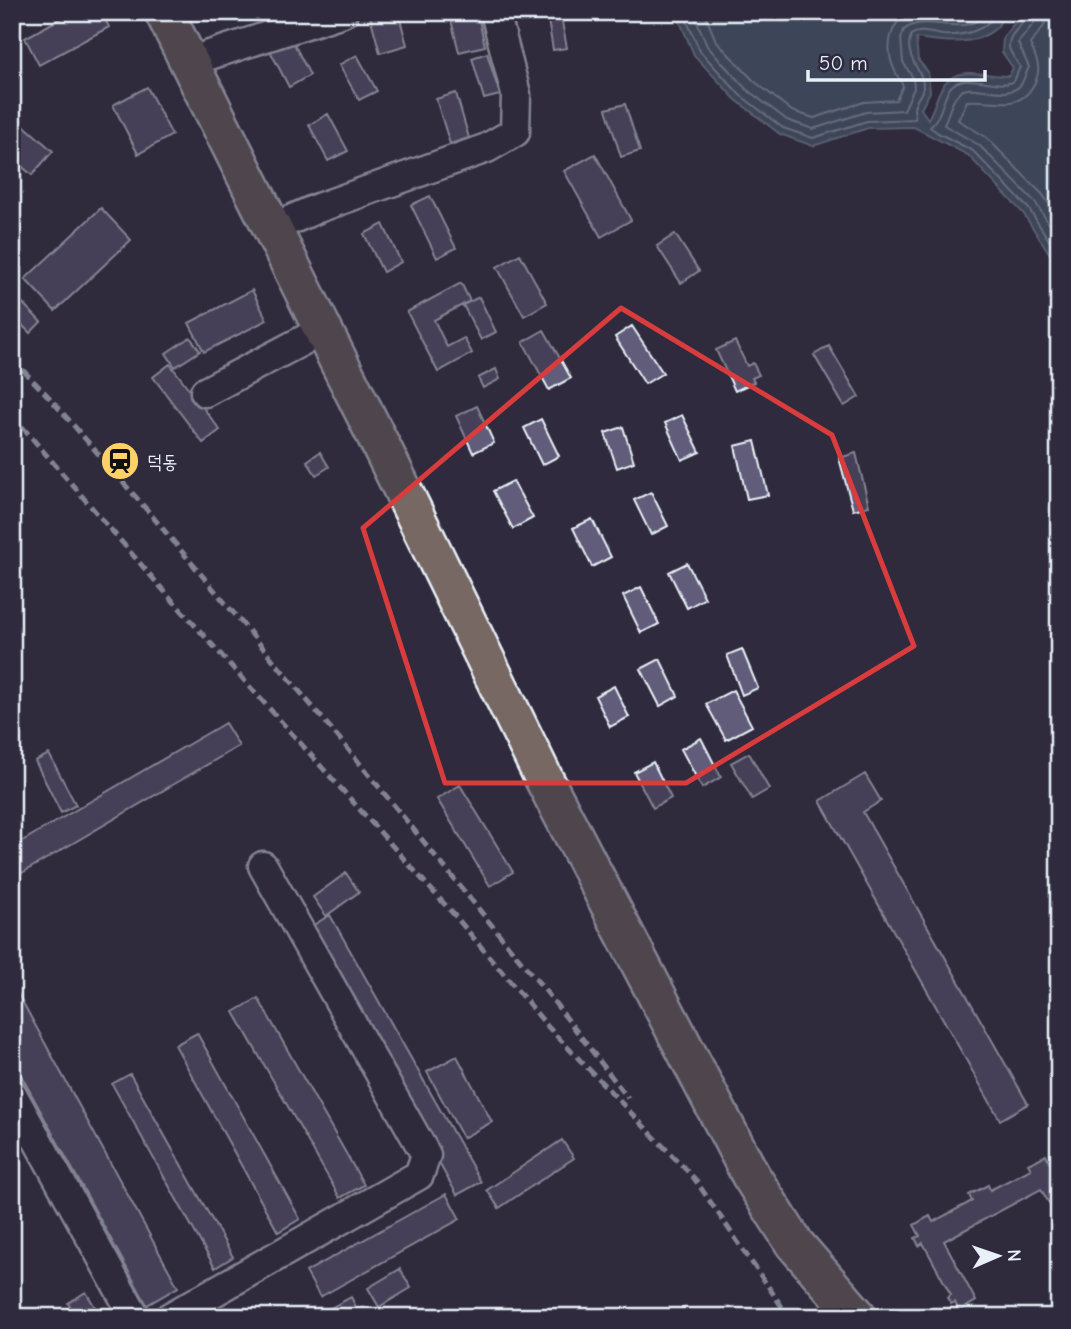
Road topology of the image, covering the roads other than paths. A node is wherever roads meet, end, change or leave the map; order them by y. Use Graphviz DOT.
graph roads {
  1 [pos="164,12"];
  2 [pos="343,12"];
  3 [pos="495,12"];
  4 [pos="188,62"];
  5 [pos="272,228"];
  6 [pos="323,330"];
  7 [pos="205,393"];
  8 [pos="263,866"];
  9 [pos="12,1094"];
  10 [pos="136,1317"];
  11 [pos="170,1317"];
  12 [pos="858,1317"];
  1 -- 4 [label="main road"];
  2 -- 4 [label="street"];
  3 -- 5 [label="street"];
  4 -- 5 [label="main road"];
  5 -- 6 [label="main road"];
  6 -- 7 [label="street"];
  6 -- 12 [label="main road"];
  8 -- 11 [label="street"];
  9 -- 10 [label="street"];
}
